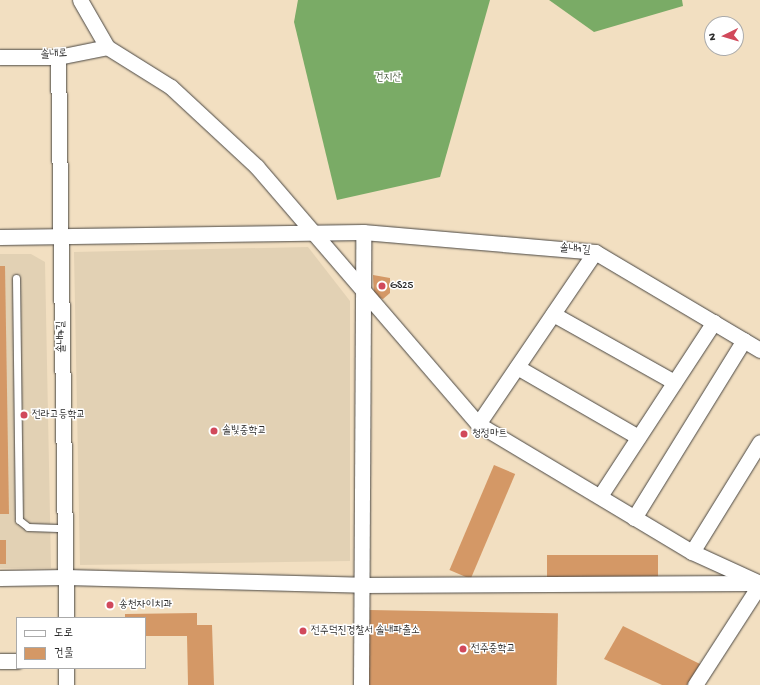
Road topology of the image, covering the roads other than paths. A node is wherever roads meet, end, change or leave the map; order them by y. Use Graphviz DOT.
graph roads {
  1 [pos="80,0"];
  2 [pos="107,47"];
  3 [pos="0,57"];
  4 [pos="58,57"];
  5 [pos="363,232"];
  6 [pos="313,233"];
  7 [pos="61,236"];
  8 [pos="0,237"];
  9 [pos="594,252"];
  10 [pos="16,278"];
  11 [pos="363,292"];
  12 [pos="553,314"];
  13 [pos="714,322"];
  14 [pos="744,340"];
  15 [pos="760,350"];
  16 [pos="517,367"];
  17 [pos="674,382"];
  18 [pos="478,424"];
  19 [pos="638,436"];
  20 [pos="760,442"];
  21 [pos="600,496"];
  22 [pos="634,518"];
  23 [pos="66,528"];
  24 [pos="692,552"];
  25 [pos="66,577"];
  26 [pos="0,578"];
  27 [pos="760,584"];
  28 [pos="362,585"];
  29 [pos="66,617"];
  30 [pos="0,661"];
  31 [pos="16,661"];
  32 [pos="66,669"];
  33 [pos="66,685"];
  34 [pos="361,685"];
  35 [pos="695,685"];
  1 -- 2 [label="street"];
  2 -- 4 [label="street, 솔내로"];
  2 -- 6 [label="street"];
  3 -- 4 [label="street, 솔내로"];
  4 -- 7 [label="street, 솔내7길"];
  5 -- 6 [label="street, 솔내1길"];
  5 -- 9 [label="street, 솔내1길"];
  5 -- 11 [label="street"];
  6 -- 7 [label="street, 솔내1길"];
  6 -- 11 [label="street"];
  7 -- 8 [label="street, 솔내1길"];
  7 -- 23 [label="street, 솔내7길"];
  9 -- 12 [label="street"];
  9 -- 13 [label="street, 솔내1길"];
  10 -- 23 [label="lane"];
  11 -- 18 [label="street"];
  11 -- 28 [label="street"];
  12 -- 16 [label="street"];
  12 -- 17 [label="street"];
  13 -- 14 [label="street, 솔내1길"];
  13 -- 17 [label="street"];
  14 -- 15 [label="street, 솔내1길"];
  14 -- 22 [label="street"];
  16 -- 18 [label="street"];
  16 -- 19 [label="street"];
  17 -- 19 [label="street"];
  18 -- 21 [label="street"];
  19 -- 21 [label="street"];
  20 -- 24 [label="street"];
  21 -- 22 [label="street"];
  22 -- 24 [label="street"];
  23 -- 25 [label="street, 솔내7길"];
  24 -- 27 [label="street"];
  25 -- 26 [label="street"];
  25 -- 28 [label="street"];
  25 -- 29 [label="street, 솔내7길"];
  27 -- 28 [label="street"];
  27 -- 35 [label="street"];
  28 -- 34 [label="street"];
  30 -- 31 [label="street"];
  32 -- 33 [label="street"];
}
